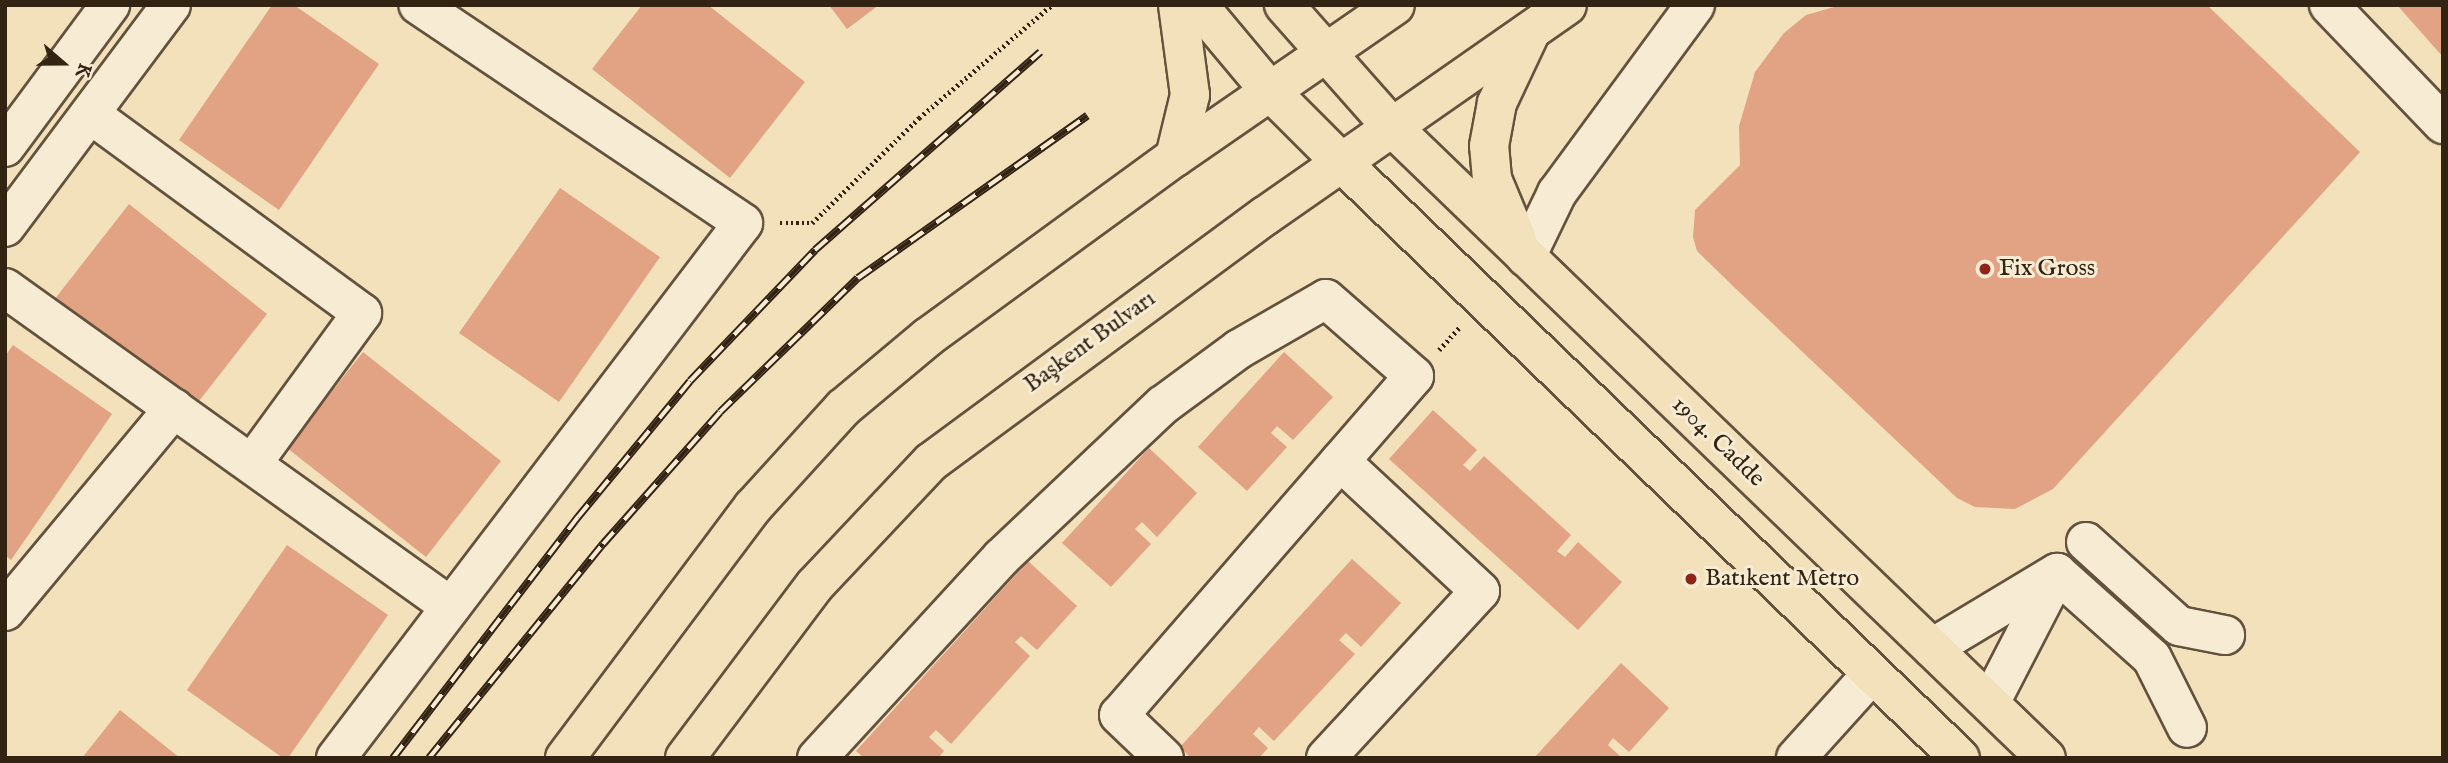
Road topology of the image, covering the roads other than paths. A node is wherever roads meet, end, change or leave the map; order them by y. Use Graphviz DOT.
graph roads {
  1 [pos="110,5"];
  2 [pos="171,5"];
  3 [pos="418,5"];
  4 [pos="1178,5"];
  5 [pos="1198,5"];
  6 [pos="1284,5"];
  7 [pos="1395,5"];
  8 [pos="1567,5"];
  9 [pos="1666,5"];
  10 [pos="1695,5"];
  11 [pos="2329,5"];
  12 [pos="1533,29"];
  13 [pos="1323,52"];
  14 [pos="1269,90"];
  15 [pos="90,114"];
  16 [pos="2443,124"];
  17 [pos="1391,126"];
  18 [pos="5,147"];
  19 [pos="1175,157"];
  20 [pos="1341,162"];
  21 [pos="5,227"];
  22 [pos="1526,257"];
  23 [pos="5,288"];
  24 [pos="174,408"];
  25 [pos="1340,461"];
  26 [pos="252,464"];
  27 [pos="2086,542"];
  28 [pos="2057,573"];
  29 [pos="451,607"];
  30 [pos="5,611"];
  31 [pos="2225,635"];
  32 [pos="1932,648"];
  33 [pos="1872,674"];
  34 [pos="1990,703"];
  35 [pos="2187,728"];
  36 [pos="336,758"];
  37 [pos="565,758"];
  38 [pos="685,758"];
  39 [pos="817,758"];
  40 [pos="1164,758"];
  41 [pos="1326,758"];
  42 [pos="1796,758"];
  43 [pos="1960,758"];
  44 [pos="2046,758"];
  1 -- 18 [label="street"];
  2 -- 15 [label="street"];
  3 -- 29 [label="street"];
  4 -- 19 [label="main road"];
  5 -- 14 [label="main road"];
  6 -- 13 [label="main road, 1904. Cadde"];
  7 -- 13 [label="main road"];
  8 -- 12 [label="main road, Başkent Bulvarı"];
  9 -- 22 [label="street"];
  10 -- 22 [label="street"];
  11 -- 16 [label="street"];
  12 -- 17 [label="main road, Başkent Bulvarı"];
  12 -- 22 [label="main road"];
  13 -- 14 [label="main road"];
  13 -- 17 [label="main road, 1904. Cadde"];
  14 -- 19 [label="main road"];
  14 -- 20 [label="main road"];
  15 -- 21 [label="street"];
  15 -- 26 [label="street"];
  17 -- 20 [label="main road, Başkent Bulvarı"];
  17 -- 22 [label="main road, 1904. Cadde"];
  19 -- 37 [label="main road"];
  20 -- 33 [label="main road"];
  20 -- 38 [label="main road, Başkent Bulvarı"];
  22 -- 32 [label="main road, 1904. Cadde"];
  23 -- 24 [label="street"];
  24 -- 26 [label="street"];
  24 -- 30 [label="street"];
  25 -- 39 [label="street"];
  25 -- 40 [label="street"];
  25 -- 41 [label="street"];
  26 -- 29 [label="street"];
  27 -- 31 [label="street"];
  28 -- 32 [label="street"];
  28 -- 34 [label="street"];
  28 -- 35 [label="street"];
  29 -- 36 [label="street"];
  32 -- 34 [label="main road, 1904. Cadde"];
  33 -- 42 [label="street"];
  33 -- 43 [label="main road"];
  34 -- 44 [label="main road, 1904. Cadde"];
}
